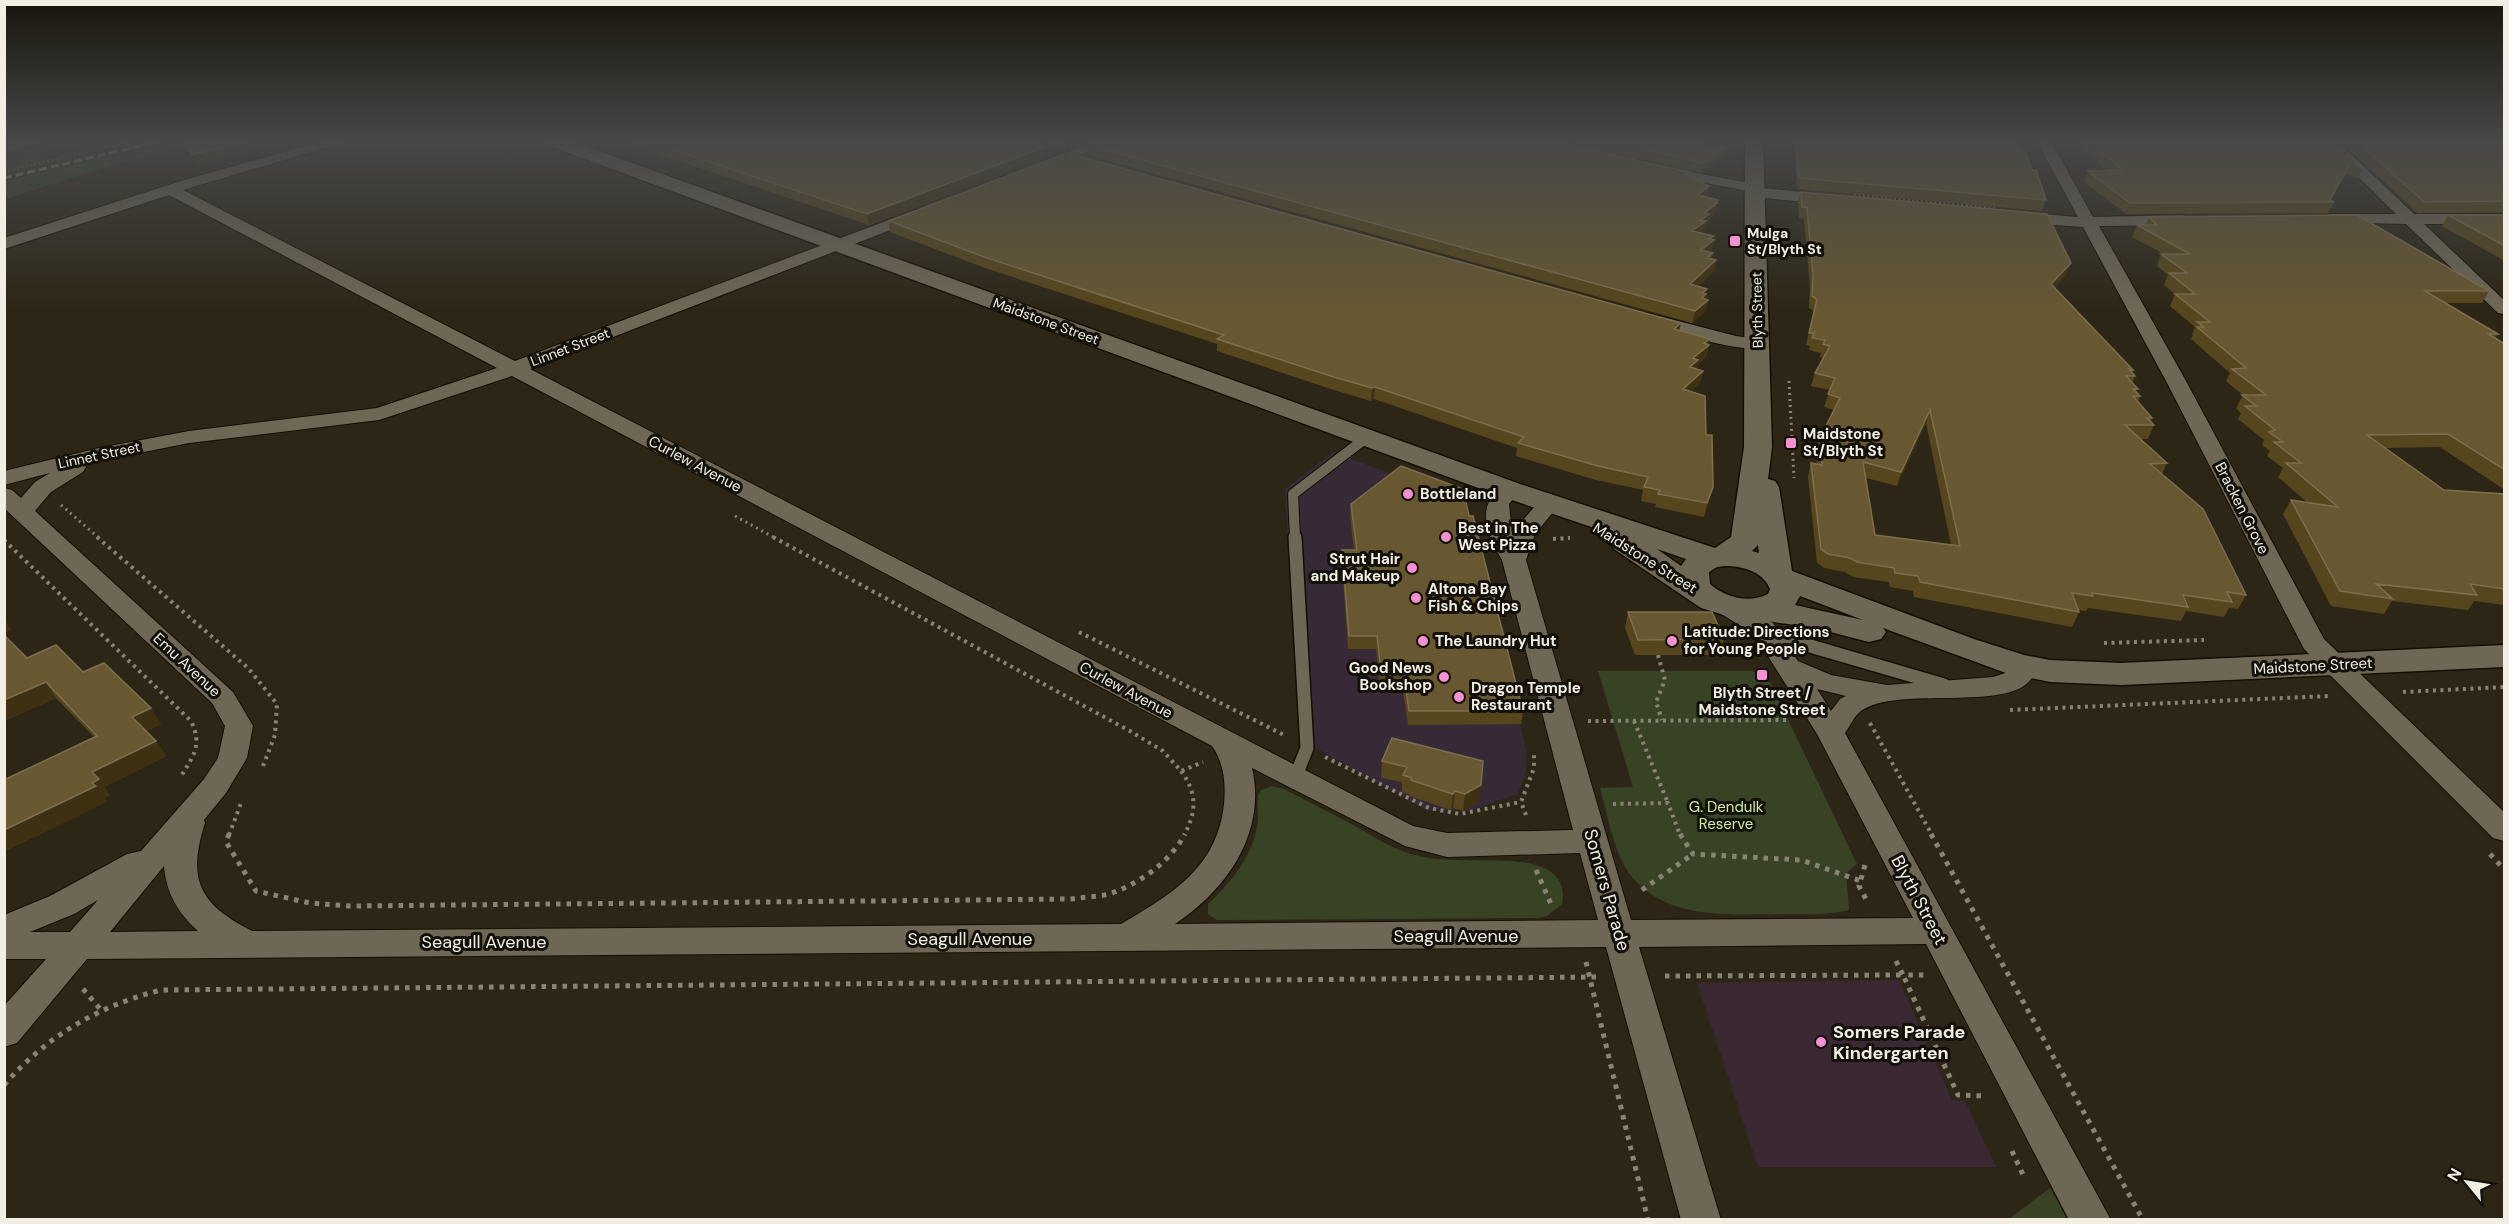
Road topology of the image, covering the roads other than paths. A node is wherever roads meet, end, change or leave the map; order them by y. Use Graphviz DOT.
graph roads {
  1 [pos="152,195"];
  2 [pos="182,195"];
  3 [pos="700,195"];
  4 [pos="1755,195"];
  5 [pos="1816,195"];
  6 [pos="2073,195"];
  7 [pos="2386,195"];
  8 [pos="1850,198"];
  9 [pos="935,207"];
  10 [pos="2004,212"];
  11 [pos="2320,219"];
  12 [pos="2411,219"];
  13 [pos="2505,219"];
  14 [pos="2200,220"];
  15 [pos="2087,221"];
  16 [pos="4,244"];
  17 [pos="837,245"];
  18 [pos="2505,309"];
  19 [pos="1628,313"];
  20 [pos="1757,344"];
  21 [pos="514,369"];
  22 [pos="1366,438"];
  23 [pos="1758,447"];
  24 [pos="99,454"];
  25 [pos="4,477"];
  26 [pos="1510,490"];
  27 [pos="20,500"];
  28 [pos="1549,504"];
  29 [pos="1718,557"];
  30 [pos="1514,560"];
  31 [pos="1778,575"];
  32 [pos="1715,601"];
  33 [pos="1762,622"];
  34 [pos="2505,656"];
  35 [pos="1787,665"];
  36 [pos="2121,674"];
  37 [pos="2018,678"];
  38 [pos="2335,680"];
  39 [pos="1957,688"];
  40 [pos="1895,692"];
  41 [pos="1831,733"];
  42 [pos="1221,740"];
  43 [pos="1295,778"];
  44 [pos="188,819"];
  45 [pos="2505,830"];
  46 [pos="1592,841"];
  47 [pos="4,929"];
  48 [pos="1936,931"];
  49 [pos="1619,933"];
  50 [pos="1125,938"];
  51 [pos="246,943"];
  52 [pos="78,945"];
  53 [pos="4,946"];
  54 [pos="4,1032"];
  55 [pos="1701,1220"];
  56 [pos="2091,1220"];
  1 -- 16 [label="street"];
  2 -- 21 [label="street, Curlew Avenue"];
  3 -- 17 [label="main road, Maidstone Street"];
  4 -- 20 [label="main road, Blyth Street"];
  5 -- 8 [label="street"];
  6 -- 15 [label="street, Bracken Grove"];
  7 -- 12 [label="street"];
  9 -- 17 [label="street, Linnet Street"];
  10 -- 15 [label="street"];
  11 -- 12 [label="street"];
  12 -- 13 [label="street"];
  12 -- 18 [label="street"];
  14 -- 15 [label="street"];
  15 -- 38 [label="street, Bracken Grove"];
  17 -- 21 [label="street, Linnet Street"];
  17 -- 22 [label="main road, Maidstone Street"];
  19 -- 20 [label="street"];
  20 -- 23 [label="main road, Blyth Street"];
  21 -- 24 [label="street, Linnet Street"];
  21 -- 42 [label="street, Curlew Avenue"];
  22 -- 26 [label="main road, Maidstone Street"];
  22 -- 43 [label="lane"];
  23 -- 29 [label="main road, Blyth Street"];
  23 -- 31 [label="main road, Blyth Street"];
  24 -- 25 [label="street, Linnet Street"];
  24 -- 27 [label="street"];
  26 -- 28 [label="main road, Maidstone Street"];
  26 -- 30 [label="street, Somers Parade"];
  27 -- 44 [label="street, Emu Avenue"];
  28 -- 29 [label="main road, Maidstone Street"];
  28 -- 30 [label="street"];
  28 -- 32 [label="main road, Maidstone Street"];
  29 -- 31 [label="main road, Maidstone Street"];
  29 -- 32 [label="main road, Blyth Street"];
  30 -- 46 [label="street, Somers Parade"];
  31 -- 33 [label="main road, Blyth Street"];
  31 -- 36 [label="main road, Maidstone Street"];
  32 -- 33 [label="main road, Maidstone Street"];
  33 -- 35 [label="street, Blyth Street"];
  33 -- 37 [label="main road, Maidstone Street"];
  33 -- 39 [label="lane"];
  34 -- 38 [label="main road, Maidstone Street"];
  35 -- 40 [label="street"];
  35 -- 41 [label="street, Blyth Street"];
  36 -- 37 [label="main road, Maidstone Street"];
  36 -- 38 [label="main road, Maidstone Street"];
  37 -- 39 [label="street"];
  38 -- 45 [label="street, Bracken Grove"];
  39 -- 40 [label="street"];
  40 -- 41 [label="street"];
  41 -- 48 [label="street, Blyth Street"];
  42 -- 43 [label="street, Curlew Avenue"];
  42 -- 50 [label="street"];
  43 -- 46 [label="street, Curlew Avenue"];
  44 -- 47 [label="street"];
  44 -- 51 [label="street"];
  44 -- 52 [label="street, Emu Avenue"];
  46 -- 49 [label="street, Somers Parade"];
  48 -- 49 [label="street, Seagull Avenue"];
  48 -- 56 [label="street, Blyth Street"];
  49 -- 50 [label="street, Seagull Avenue"];
  49 -- 55 [label="street, Somers Parade"];
  50 -- 51 [label="street, Seagull Avenue"];
  51 -- 52 [label="street, Seagull Avenue"];
  52 -- 53 [label="street, Seagull Avenue"];
  52 -- 54 [label="street, Emu Avenue"];
}
